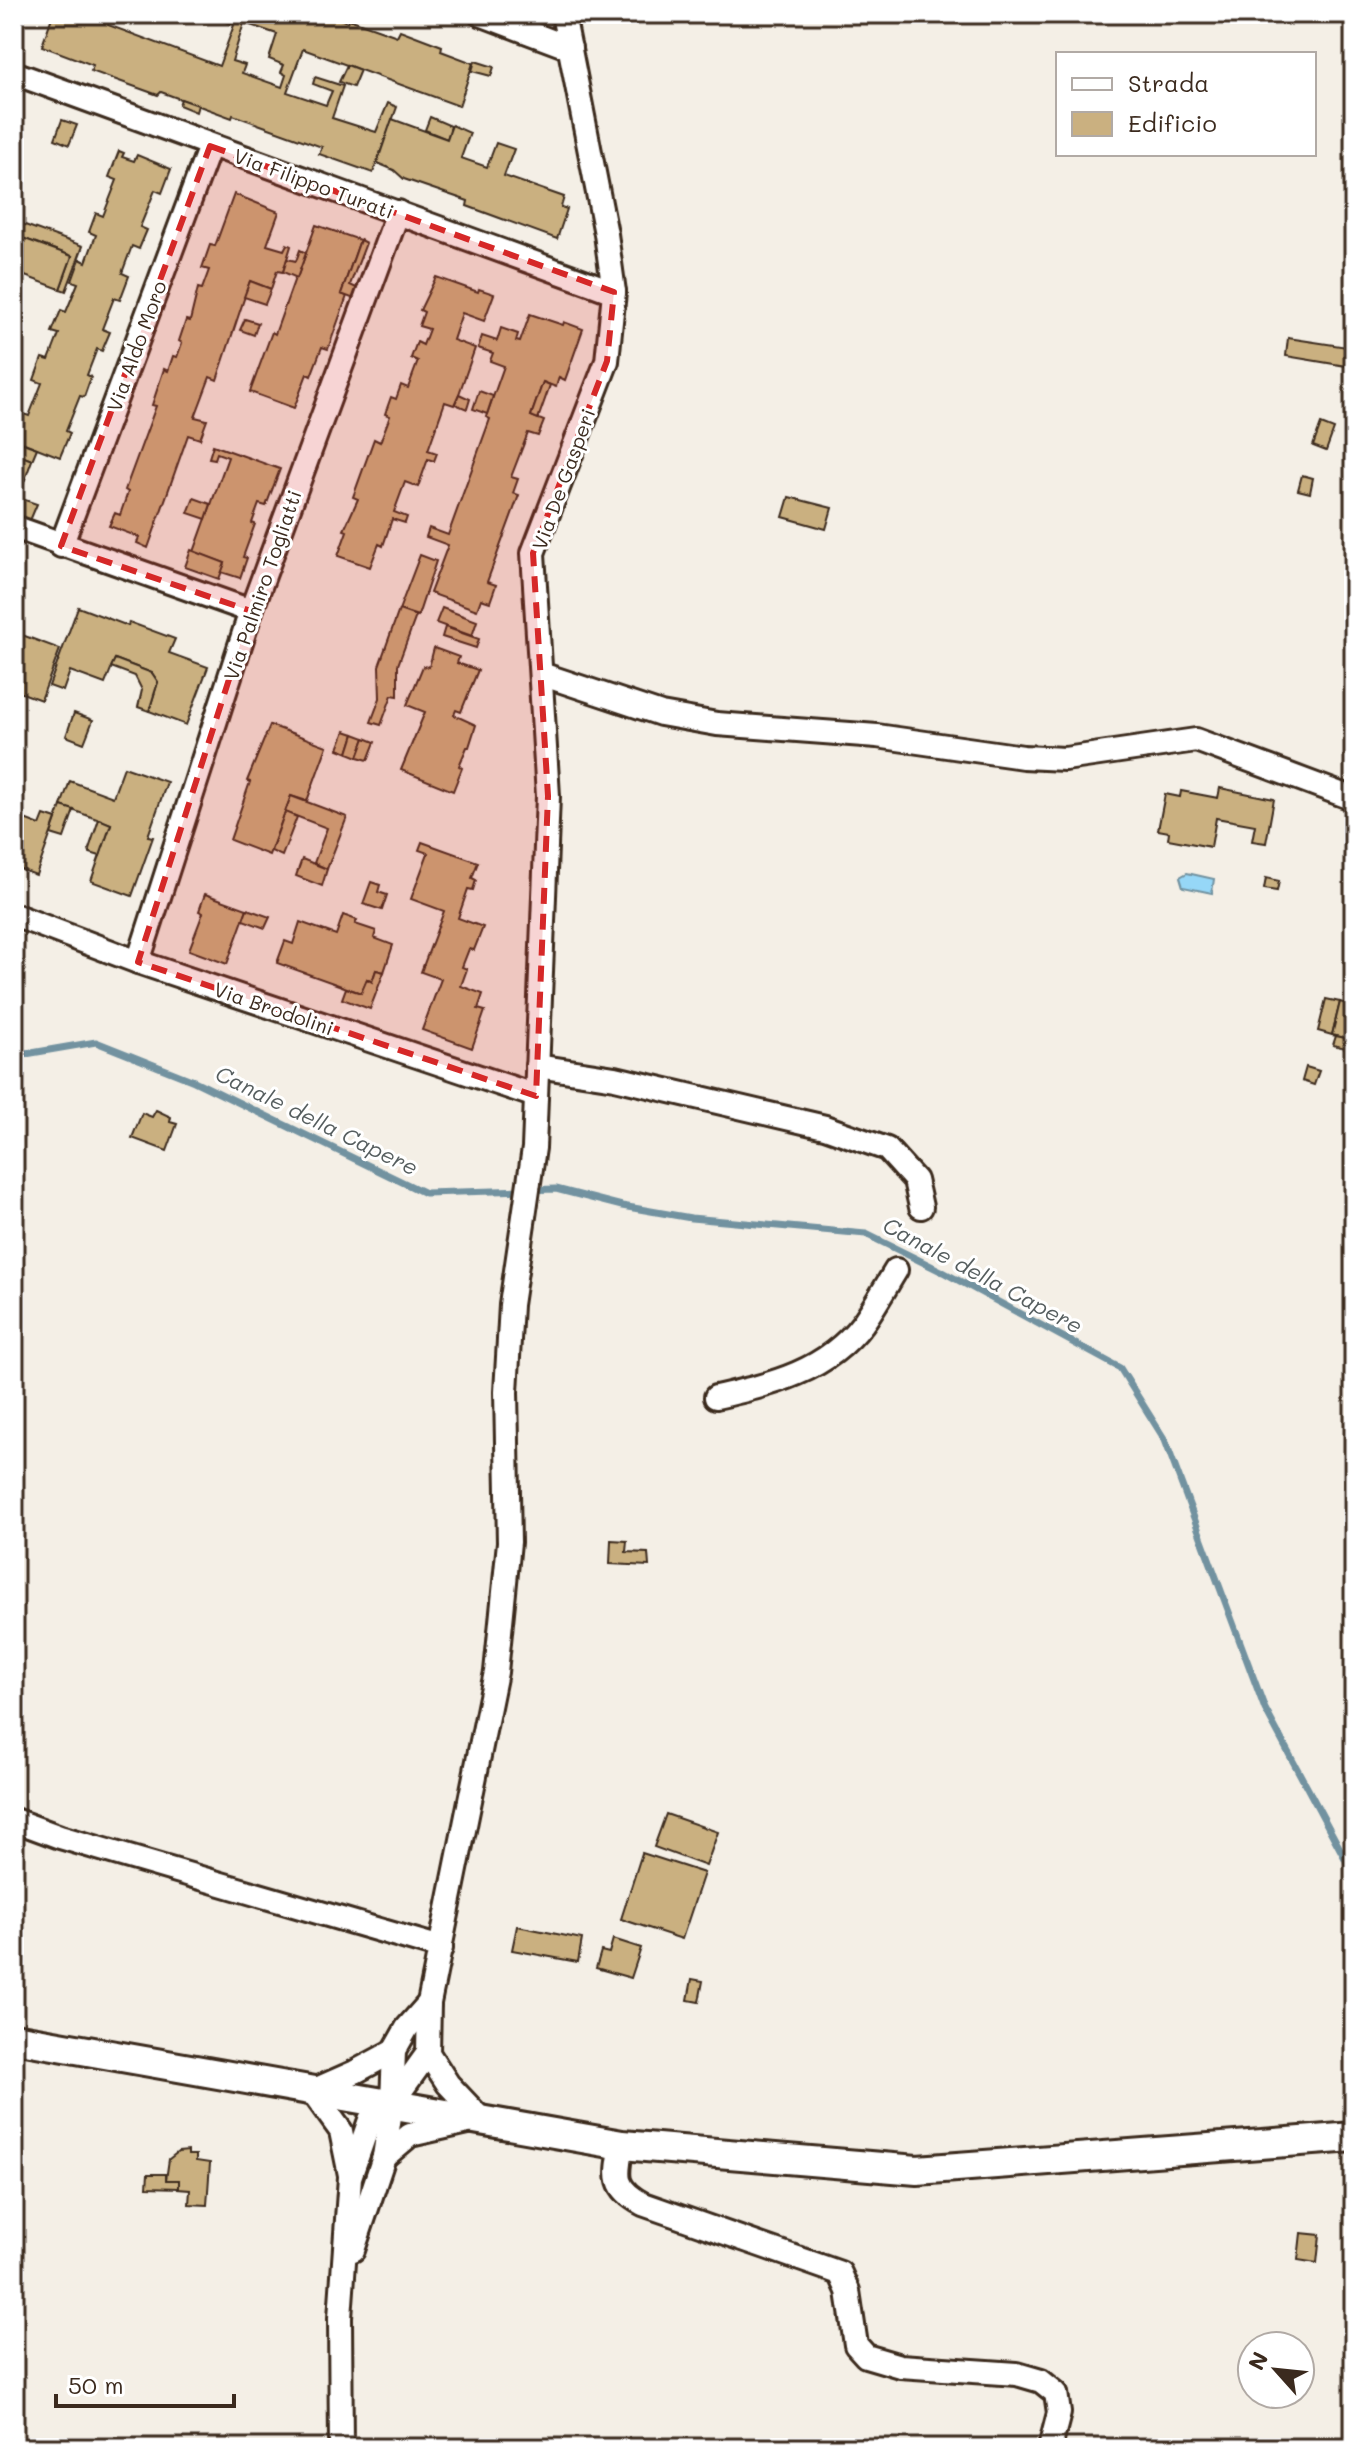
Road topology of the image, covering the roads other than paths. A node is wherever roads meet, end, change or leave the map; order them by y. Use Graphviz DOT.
graph roads {
  1 [pos="480,14"];
  2 [pos="563,14"];
  3 [pos="570,48"];
  4 [pos="14,73"];
  5 [pos="210,146"];
  6 [pos="398,212"];
  7 [pos="614,292"];
  8 [pos="14,527"];
  9 [pos="61,546"];
  10 [pos="251,611"];
  11 [pos="541,674"];
  12 [pos="1354,799"];
  13 [pos="14,915"];
  14 [pos="138,962"];
  15 [pos="537,1066"];
  16 [pos="536,1096"];
  17 [pos="921,1207"];
  18 [pos="896,1270"];
  19 [pos="716,1397"];
  20 [pos="14,1820"];
  21 [pos="441,1948"];
  22 [pos="429,2003"];
  23 [pos="14,2038"];
  24 [pos="394,2051"];
  25 [pos="428,2053"];
  26 [pos="312,2091"];
  27 [pos="392,2103"];
  28 [pos="481,2119"];
  29 [pos="1354,2137"];
  30 [pos="622,2145"];
  31 [pos="384,2157"];
  32 [pos="350,2177"];
  33 [pos="342,2285"];
  34 [pos="341,2448"];
  35 [pos="1050,2448"];
  1 -- 3 [label="street"];
  2 -- 3 [label="street, Via De Gasperi"];
  3 -- 7 [label="street, Via De Gasperi"];
  4 -- 5 [label="street, Via Filippo Turati"];
  5 -- 6 [label="street, Via Filippo Turati"];
  5 -- 9 [label="street, Via Aldo Moro"];
  6 -- 7 [label="street, Via Filippo Turati"];
  6 -- 10 [label="street, Via Palmiro Togliatti"];
  7 -- 11 [label="street, Via De Gasperi"];
  8 -- 9 [label="street"];
  9 -- 10 [label="street"];
  10 -- 14 [label="street, Via Palmiro Togliatti"];
  11 -- 12 [label="street"];
  11 -- 15 [label="street, Via De Gasperi"];
  13 -- 14 [label="street, Via Brodolini"];
  14 -- 16 [label="street, Via Brodolini"];
  15 -- 16 [label="street, Via De Gasperi"];
  15 -- 17 [label="street"];
  16 -- 21 [label="street, Via De Gasperi"];
  18 -- 19 [label="street"];
  20 -- 21 [label="street"];
  21 -- 22 [label="street, Via De Gasperi"];
  22 -- 24 [label="street"];
  22 -- 25 [label="street, Via De Gasperi"];
  23 -- 26 [label="main road"];
  24 -- 26 [label="street"];
  24 -- 27 [label="street"];
  25 -- 27 [label="street"];
  25 -- 28 [label="street"];
  26 -- 27 [label="main road"];
  26 -- 32 [label="street"];
  27 -- 28 [label="main road"];
  27 -- 31 [label="street"];
  27 -- 32 [label="street"];
  28 -- 30 [label="main road"];
  28 -- 31 [label="street"];
  29 -- 30 [label="main road"];
  30 -- 35 [label="street"];
  31 -- 33 [label="street"];
  32 -- 33 [label="street"];
  33 -- 34 [label="street"];
}
